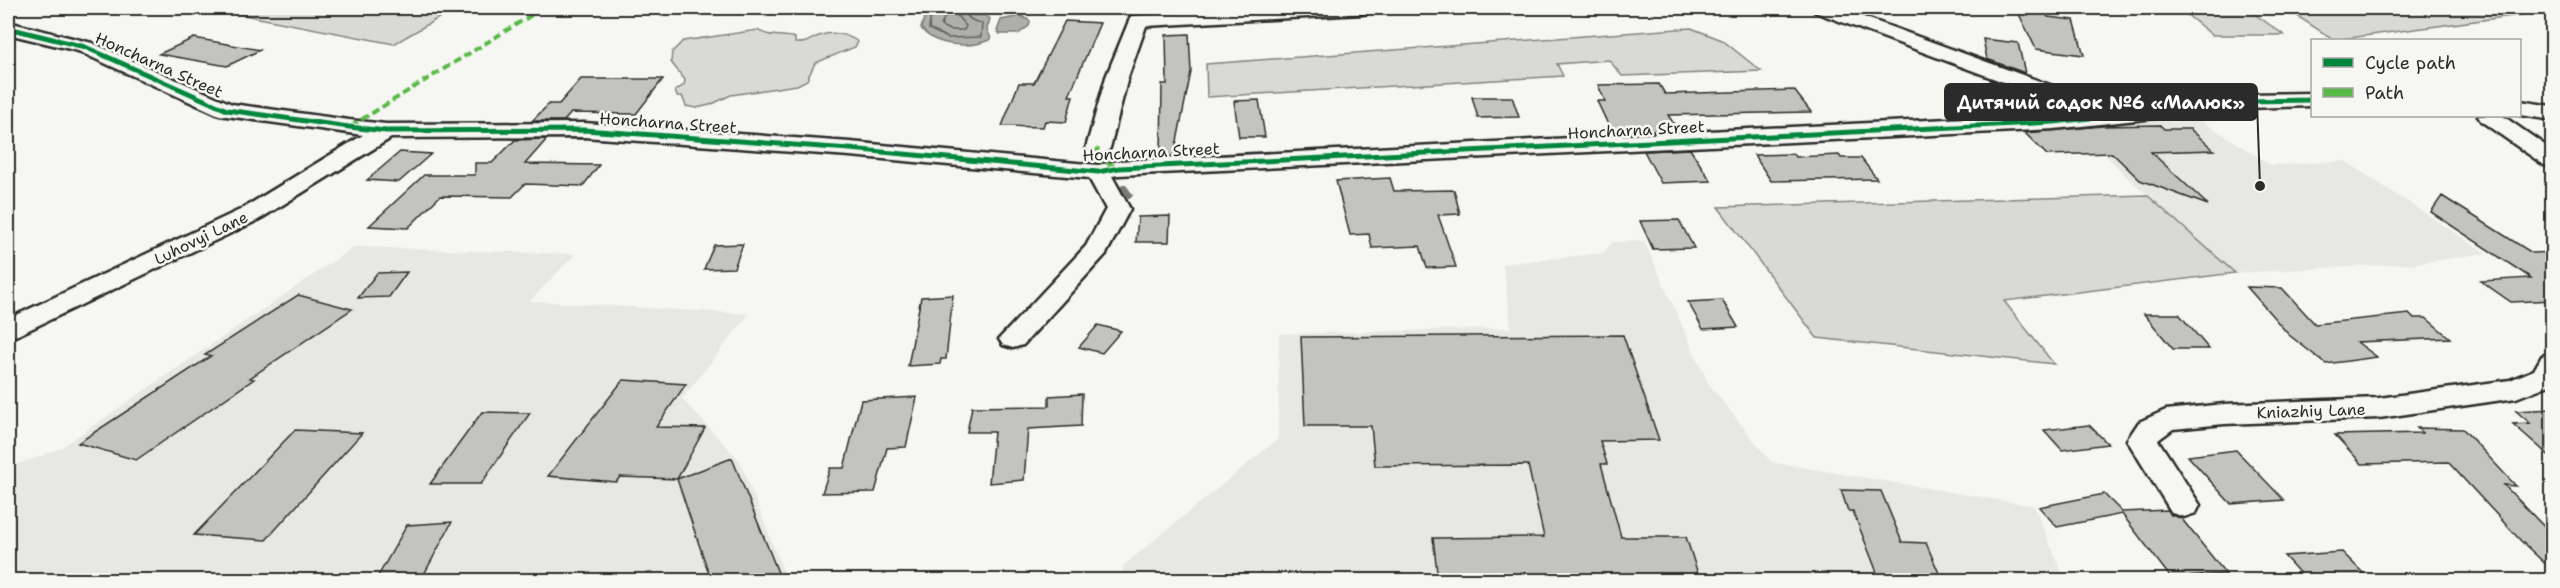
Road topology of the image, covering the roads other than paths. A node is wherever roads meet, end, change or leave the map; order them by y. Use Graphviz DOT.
graph roads {
  1 [pos="1362,8"];
  2 [pos="1822,8"];
  3 [pos="8,28"];
  4 [pos="2553,99"];
  5 [pos="2311,100"];
  6 [pos="2521,103"];
  7 [pos="2521,108"];
  8 [pos="2553,113"];
  9 [pos="2115,115"];
  10 [pos="2490,117"];
  11 [pos="386,131"];
  12 [pos="1098,160"];
  13 [pos="2553,160"];
  14 [pos="8,329"];
  15 [pos="1013,339"];
  16 [pos="2553,362"];
  17 [pos="2184,505"];
  1 -- 12 [label="street"];
  2 -- 9 [label="street"];
  3 -- 11 [label="street, Honcharna Street"];
  4 -- 6 [label="street"];
  5 -- 9 [label="street, Honcharna Street"];
  7 -- 8 [label="street"];
  9 -- 12 [label="street, Honcharna Street"];
  10 -- 13 [label="street"];
  11 -- 12 [label="street, Honcharna Street"];
  11 -- 14 [label="street, Luhovyi Lane"];
  12 -- 15 [label="street"];
  16 -- 17 [label="street, Kniazhiy Lane"];
}
